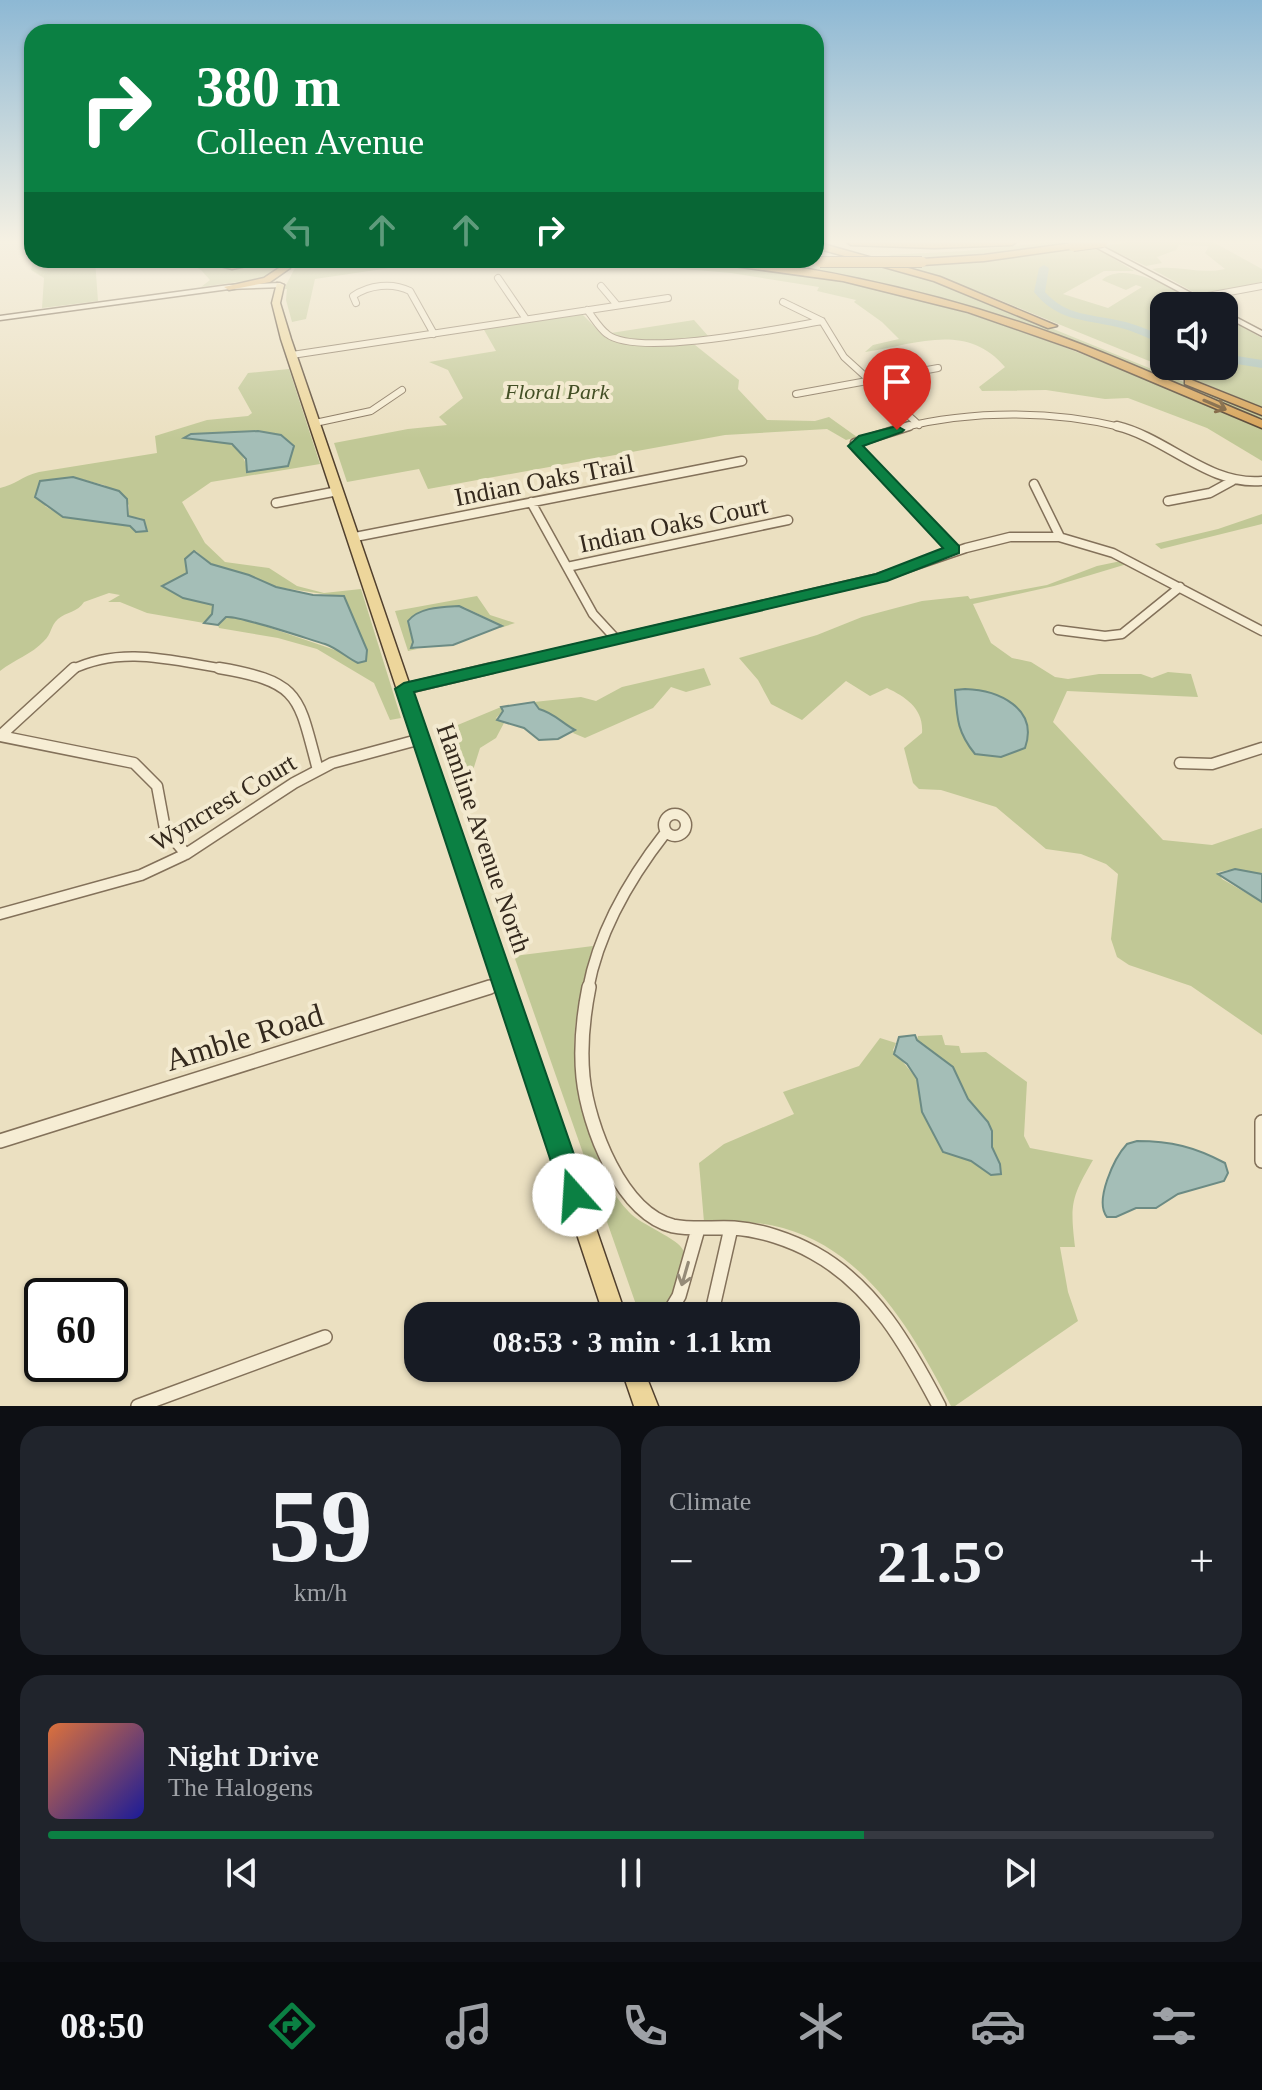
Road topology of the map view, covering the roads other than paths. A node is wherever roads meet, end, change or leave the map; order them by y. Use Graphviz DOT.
graph roads {
  1 [pos="77,308"];
  2 [pos="277,308"];
  3 [pos="419,308"];
  4 [pos="518,308"];
  5 [pos="601,308"];
  6 [pos="797,308"];
  7 [pos="960,308"];
  8 [pos="1008,308"];
  9 [pos="587,310"];
  10 [pos="0,318"];
  11 [pos="526,319"];
  12 [pos="822,321"];
  13 [pos="1238,321"];
  14 [pos="434,334"];
  15 [pos="1262,334"];
  16 [pos="292,355"];
  17 [pos="938,368"];
  18 [pos="869,379"];
  19 [pos="402,390"];
  20 [pos="796,394"];
  21 [pos="1262,412"];
  22 [pos="315,423"];
  23 [pos="1262,424"];
  24 [pos="919,425"];
  25 [pos="742,461"];
  26 [pos="1232,481"];
  27 [pos="1262,481"];
  28 [pos="1034,484"];
  29 [pos="338,491"];
  30 [pos="1168,501"];
  31 [pos="531,502"];
  32 [pos="276,503"];
  33 [pos="788,520"];
  34 [pos="355,537"];
  35 [pos="1060,537"];
  36 [pos="953,549"];
  37 [pos="567,567"];
  38 [pos="1180,587"];
  39 [pos="1058,630"];
  40 [pos="1262,631"];
  41 [pos="616,639"];
  42 [pos="404,689"];
  43 [pos="0,736"];
  44 [pos="421,739"];
  45 [pos="1262,748"];
  46 [pos="1180,763"];
  47 [pos="318,770"];
  48 [pos="666,832"];
  49 [pos="186,854"];
  50 [pos="0,914"];
  51 [pos="503,983"];
  52 [pos="1262,1122"];
  53 [pos="0,1141"];
  54 [pos="1262,1161"];
  55 [pos="731,1228"];
  56 [pos="706,1229"];
  57 [pos="610,1302"];
  58 [pos="675,1302"];
  59 [pos="714,1302"];
  60 [pos="325,1337"];
  61 [pos="637,1382"];
  62 [pos="138,1406"];
  63 [pos="646,1406"];
  64 [pos="939,1406"];
  1 -- 10 [label="street"];
  2 -- 16 [label="main road, Hamline Avenue North"];
  3 -- 14 [label="street"];
  4 -- 11 [label="street"];
  5 -- 9 [label="street"];
  6 -- 12 [label="street"];
  7 -- 23 [label="highway, one-way"];
  8 -- 21 [label="highway"];
  9 -- 11 [label="street"];
  9 -- 12 [label="street"];
  11 -- 14 [label="street"];
  12 -- 18 [label="street"];
  13 -- 15 [label="street"];
  14 -- 16 [label="street"];
  16 -- 22 [label="main road, Hamline Avenue North"];
  17 -- 18 [label="street"];
  18 -- 20 [label="street"];
  18 -- 24 [label="street"];
  19 -- 22 [label="street"];
  22 -- 29 [label="main road, Hamline Avenue North"];
  24 -- 26 [label="street"];
  24 -- 36 [label="street"];
  25 -- 31 [label="street, Indian Oaks Trail"];
  26 -- 27 [label="street"];
  26 -- 30 [label="street"];
  28 -- 35 [label="street"];
  29 -- 32 [label="street"];
  29 -- 34 [label="main road, Hamline Avenue North"];
  31 -- 34 [label="street, Indian Oaks Trail"];
  31 -- 37 [label="street"];
  33 -- 37 [label="street, Indian Oaks Court"];
  34 -- 42 [label="main road, Hamline Avenue North"];
  35 -- 36 [label="street"];
  35 -- 38 [label="street"];
  36 -- 41 [label="street"];
  37 -- 41 [label="street"];
  38 -- 39 [label="street"];
  38 -- 40 [label="street"];
  41 -- 42 [label="street"];
  42 -- 44 [label="main road, Hamline Avenue North"];
  43 -- 47 [label="street"];
  43 -- 49 [label="street"];
  44 -- 47 [label="street, Wyncrest Court"];
  44 -- 51 [label="main road, Hamline Avenue North"];
  45 -- 46 [label="street"];
  47 -- 49 [label="street, Wyncrest Court"];
  48 -- 56 [label="street"];
  49 -- 50 [label="street, Wyncrest Court"];
  51 -- 53 [label="street, Amble Road"];
  51 -- 57 [label="main road, Hamline Avenue North"];
  52 -- 54 [label="street"];
  55 -- 56 [label="street"];
  55 -- 59 [label="street"];
  55 -- 64 [label="street"];
  56 -- 58 [label="street, one-way"];
  60 -- 62 [label="street"];
  61 -- 63 [label="main road"];
}
